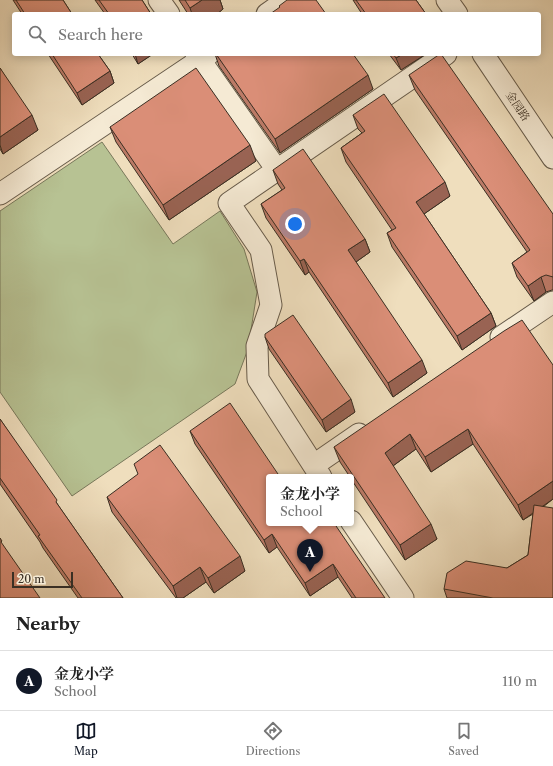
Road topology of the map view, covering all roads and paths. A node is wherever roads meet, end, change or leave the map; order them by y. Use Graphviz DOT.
graph roads {
  1 [pos="159,0"];
  2 [pos="287,0"];
  3 [pos="447,0"];
  4 [pos="168,12"];
  5 [pos="270,12"];
  6 [pos="455,12"];
  7 [pos="202,56"];
  8 [pos="443,56"];
  9 [pos="484,56"];
  10 [pos="553,158"];
  11 [pos="277,170"];
  12 [pos="0,194"];
  13 [pos="553,302"];
  14 [pos="488,346"];
  15 [pos="372,426"];
  16 [pos="318,471"];
  17 [pos="354,525"];
  18 [pos="403,598"];
  1 -- 4 [label="street"];
  2 -- 5 [label="street"];
  3 -- 6 [label="street"];
  7 -- 11 [label="street"];
  7 -- 12 [label="street"];
  8 -- 11 [label="street"];
  9 -- 10 [label="street, 金园路"];
  11 -- 16 [label="street"];
  13 -- 14 [label="street"];
  15 -- 16 [label="street"];
  17 -- 18 [label="street"];
}
